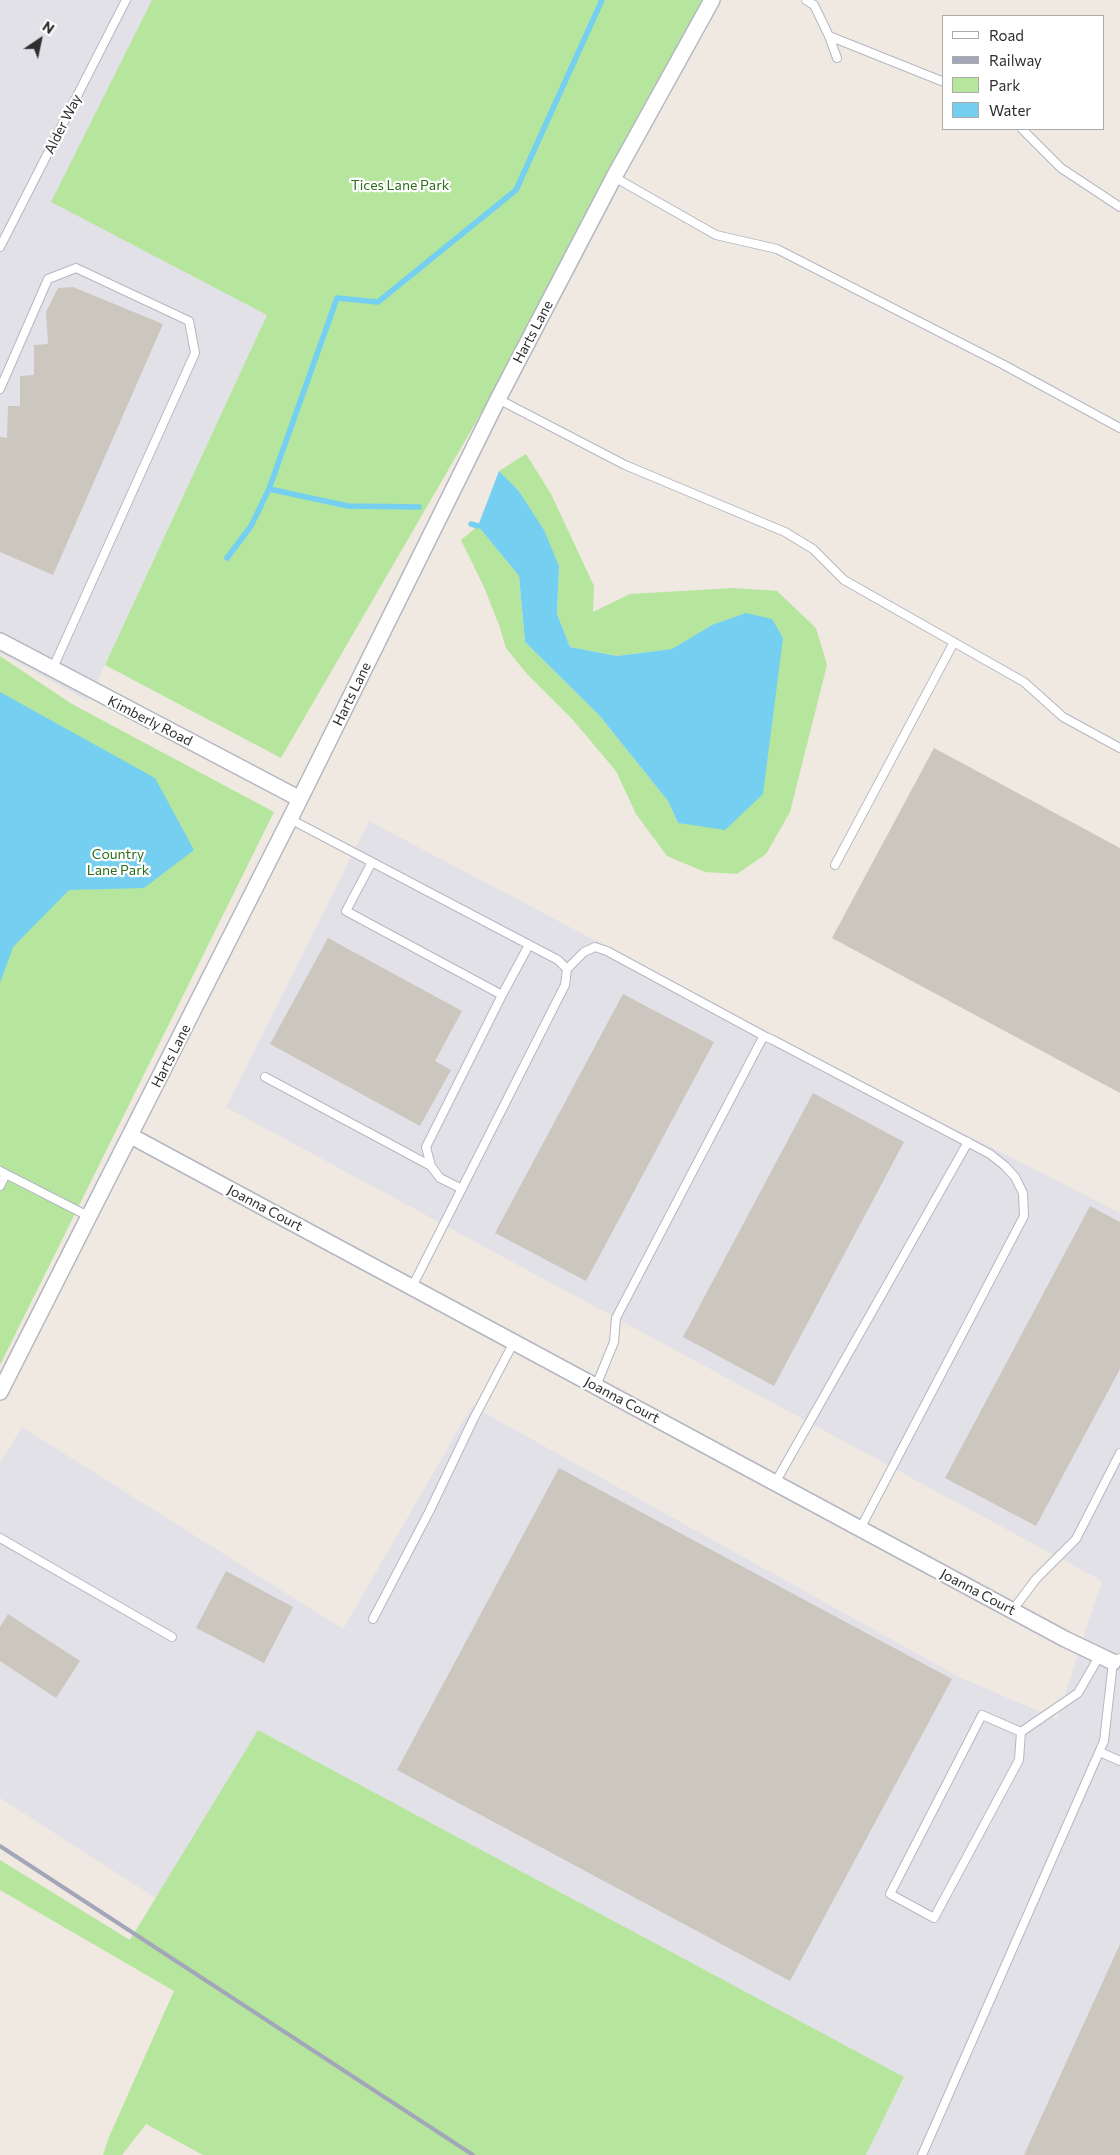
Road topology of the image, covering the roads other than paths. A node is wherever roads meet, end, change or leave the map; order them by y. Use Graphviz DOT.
graph roads {
  1 [pos="126,0"];
  2 [pos="712,0"];
  3 [pos="806,0"];
  4 [pos="829,36"];
  5 [pos="837,58"];
  6 [pos="942,81"];
  7 [pos="1023,130"];
  8 [pos="614,177"];
  9 [pos="1120,207"];
  10 [pos="0,247"];
  11 [pos="0,389"];
  12 [pos="498,399"];
  13 [pos="1120,428"];
  14 [pos="0,642"];
  15 [pos="954,642"];
  16 [pos="52,670"];
  17 [pos="1120,748"];
  18 [pos="300,798"];
  19 [pos="290,819"];
  20 [pos="372,862"];
  21 [pos="835,865"];
  22 [pos="529,945"];
  23 [pos="568,969"];
  24 [pos="502,995"];
  25 [pos="766,1038"];
  26 [pos="265,1077"];
  27 [pos="131,1136"];
  28 [pos="968,1142"];
  29 [pos="431,1166"];
  30 [pos="3,1173"];
  31 [pos="0,1186"];
  32 [pos="462,1189"];
  33 [pos="90,1217"];
  34 [pos="412,1287"];
  35 [pos="514,1342"];
  36 [pos="596,1386"];
  37 [pos="0,1392"];
  38 [pos="1120,1453"];
  39 [pos="776,1483"];
  40 [pos="860,1529"];
  41 [pos="0,1538"];
  42 [pos="1012,1611"];
  43 [pos="373,1619"];
  44 [pos="172,1637"];
  45 [pos="1111,1658"];
  46 [pos="1022,1732"];
  47 [pos="1100,1752"];
  48 [pos="1120,1761"];
  49 [pos="922,2155"];
  1 -- 10 [label="lane, Alder Way"];
  2 -- 8 [label="street, Harts Lane"];
  3 -- 4 [label="lane"];
  4 -- 5 [label="lane"];
  4 -- 6 [label="lane"];
  7 -- 9 [label="lane"];
  8 -- 12 [label="street, Harts Lane"];
  8 -- 13 [label="lane"];
  11 -- 16 [label="lane"];
  12 -- 15 [label="lane"];
  12 -- 18 [label="street, Harts Lane"];
  14 -- 16 [label="street, Kimberly Road"];
  15 -- 17 [label="lane"];
  15 -- 21 [label="lane"];
  16 -- 18 [label="street, Kimberly Road"];
  18 -- 19 [label="street, Harts Lane"];
  19 -- 20 [label="lane"];
  19 -- 27 [label="street, Harts Lane"];
  20 -- 22 [label="lane"];
  20 -- 24 [label="lane"];
  22 -- 23 [label="lane"];
  22 -- 24 [label="lane"];
  23 -- 25 [label="lane"];
  23 -- 32 [label="lane"];
  24 -- 29 [label="lane"];
  25 -- 28 [label="lane"];
  25 -- 36 [label="lane"];
  26 -- 29 [label="lane"];
  27 -- 33 [label="street, Harts Lane"];
  27 -- 34 [label="street, Joanna Court"];
  28 -- 39 [label="lane"];
  28 -- 40 [label="lane"];
  29 -- 32 [label="lane"];
  30 -- 31 [label="lane"];
  30 -- 33 [label="lane"];
  32 -- 34 [label="lane"];
  33 -- 37 [label="street, Harts Lane"];
  34 -- 35 [label="street, Joanna Court"];
  35 -- 36 [label="street, Joanna Court"];
  35 -- 43 [label="lane"];
  36 -- 39 [label="street, Joanna Court"];
  38 -- 42 [label="lane"];
  39 -- 40 [label="street, Joanna Court"];
  40 -- 42 [label="street, Joanna Court"];
  41 -- 44 [label="lane"];
  42 -- 45 [label="street, Joanna Court"];
  45 -- 46 [label="lane"];
  45 -- 47 [label="lane"];
  46 -- 46 [label="lane"];
  47 -- 48 [label="lane"];
  47 -- 49 [label="lane"];
}
